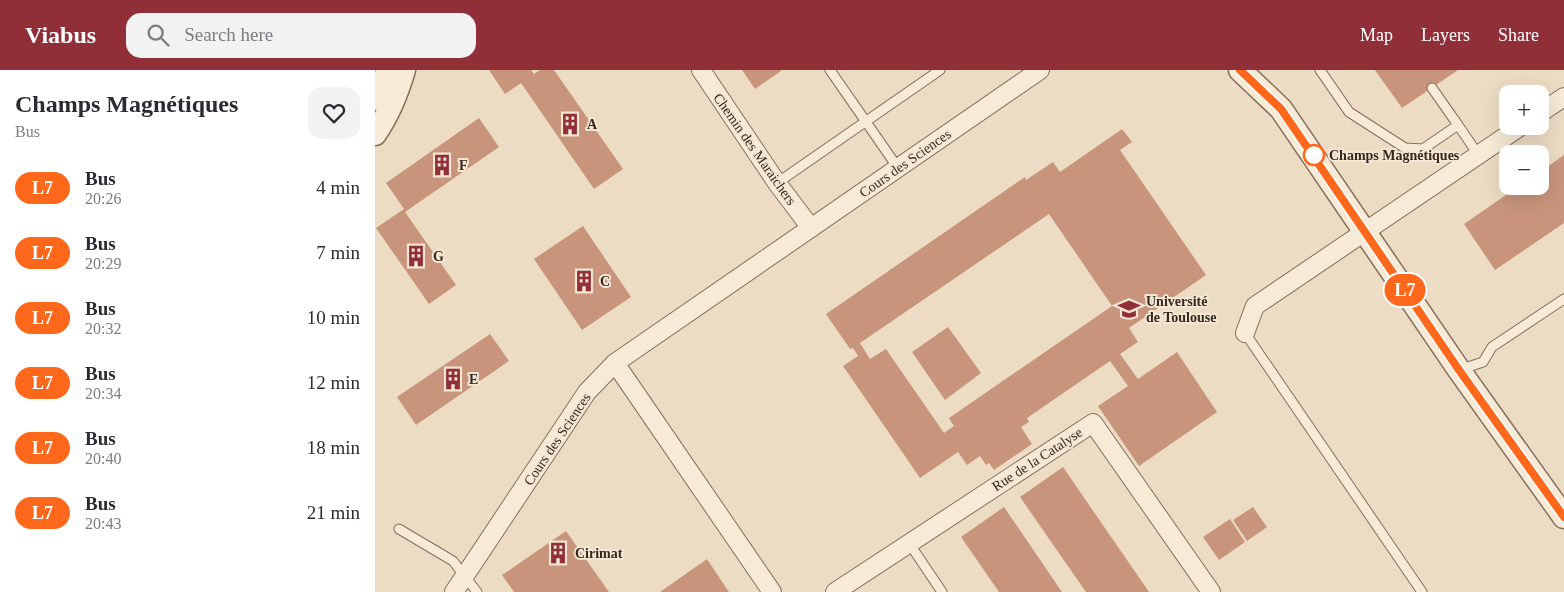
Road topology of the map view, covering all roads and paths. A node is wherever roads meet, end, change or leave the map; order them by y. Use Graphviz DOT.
graph roads {
  1 [pos="388,70"];
  2 [pos="404,70"];
  3 [pos="701,70"];
  4 [pos="830,70"];
  5 [pos="940,70"];
  6 [pos="1040,70"];
  7 [pos="1239,70"];
  8 [pos="1264,70"];
  9 [pos="1320,70"];
  10 [pos="1432,88"];
  11 [pos="1564,96"];
  12 [pos="375,99"];
  13 [pos="1549,107"];
  14 [pos="1281,109"];
  15 [pos="866,121"];
  16 [pos="1458,125"];
  17 [pos="375,134"];
  18 [pos="1508,135"];
  19 [pos="1479,156"];
  20 [pos="898,168"];
  21 [pos="777,183"];
  22 [pos="811,228"];
  23 [pos="1366,233"];
  24 [pos="1564,299"];
  25 [pos="1245,333"];
  26 [pos="615,363"];
  27 [pos="1459,370"];
  28 [pos="1564,517"];
  29 [pos="399,529"];
  30 [pos="909,543"];
  31 [pos="464,576"];
  32 [pos="454,592"];
  33 [pos="477,592"];
  34 [pos="771,592"];
  35 [pos="835,592"];
  36 [pos="943,592"];
  37 [pos="1211,592"];
  38 [pos="1422,592"];
  1 -- 12 [label="street"];
  2 -- 17 [label="street"];
  3 -- 21 [label="street, Chemin des Maraichers"];
  4 -- 15 [label="lane"];
  5 -- 15 [label="lane"];
  6 -- 20 [label="street, Cours des Sciences"];
  7 -- 14 [label="street"];
  8 -- 14 [label="street"];
  9 -- 16 [label="lane"];
  10 -- 16 [label="lane"];
  11 -- 13 [label="street"];
  14 -- 23 [label="street"];
  15 -- 20 [label="lane"];
  15 -- 21 [label="lane"];
  16 -- 19 [label="lane"];
  18 -- 19 [label="street"];
  19 -- 23 [label="street"];
  20 -- 22 [label="street, Cours des Sciences"];
  21 -- 22 [label="street, Chemin des Maraichers"];
  22 -- 26 [label="street, Cours des Sciences"];
  23 -- 25 [label="street"];
  23 -- 27 [label="street"];
  24 -- 27 [label="lane"];
  25 -- 38 [label="lane"];
  26 -- 31 [label="street, Cours des Sciences"];
  26 -- 34 [label="street"];
  27 -- 28 [label="street"];
  29 -- 31 [label="lane"];
  30 -- 35 [label="street, Rue de la Catalyse"];
  30 -- 36 [label="lane"];
  30 -- 37 [label="street, Rue de la Catalyse"];
  31 -- 32 [label="street, Cours des Sciences"];
  31 -- 33 [label="lane"];
}
